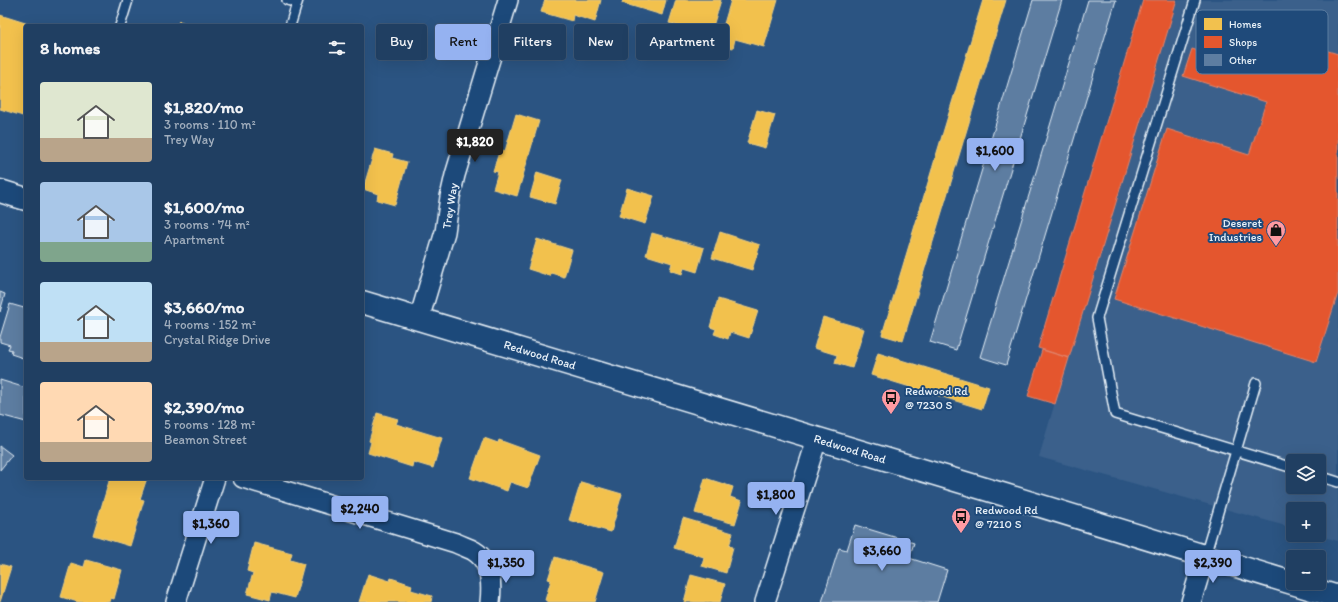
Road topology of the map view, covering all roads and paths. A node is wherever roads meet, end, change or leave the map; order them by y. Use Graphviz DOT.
graph roads {
  1 [pos="128,0"];
  2 [pos="286,0"];
  3 [pos="508,0"];
  4 [pos="1195,0"];
  5 [pos="297,2"];
  6 [pos="121,24"];
  7 [pos="291,24"];
  8 [pos="0,191"];
  9 [pos="24,198"];
  10 [pos="364,303"];
  11 [pos="419,319"];
  12 [pos="1256,383"];
  13 [pos="817,439"];
  14 [pos="1235,451"];
  15 [pos="1286,466"];
  16 [pos="1326,478"];
  17 [pos="214,480"];
  18 [pos="250,480"];
  19 [pos="1338,482"];
  20 [pos="1205,556"];
  21 [pos="1338,597"];
  22 [pos="176,602"];
  23 [pos="490,602"];
  24 [pos="765,602"];
  25 [pos="1191,602"];
  1 -- 6 [label="lane"];
  2 -- 5 [label="lane"];
  3 -- 11 [label="street, Trey Way"];
  4 -- 14 [label="lane"];
  5 -- 7 [label="lane"];
  8 -- 9 [label="main road"];
  10 -- 11 [label="main road, Redwood Road"];
  11 -- 13 [label="main road, Redwood Road"];
  12 -- 14 [label="lane"];
  13 -- 20 [label="main road, Redwood Road"];
  13 -- 24 [label="street"];
  14 -- 15 [label="lane"];
  14 -- 20 [label="lane"];
  16 -- 19 [label="lane"];
  17 -- 22 [label="street"];
  18 -- 23 [label="street"];
  20 -- 21 [label="main road, Redwood Road"];
  20 -- 25 [label="street"];
}
